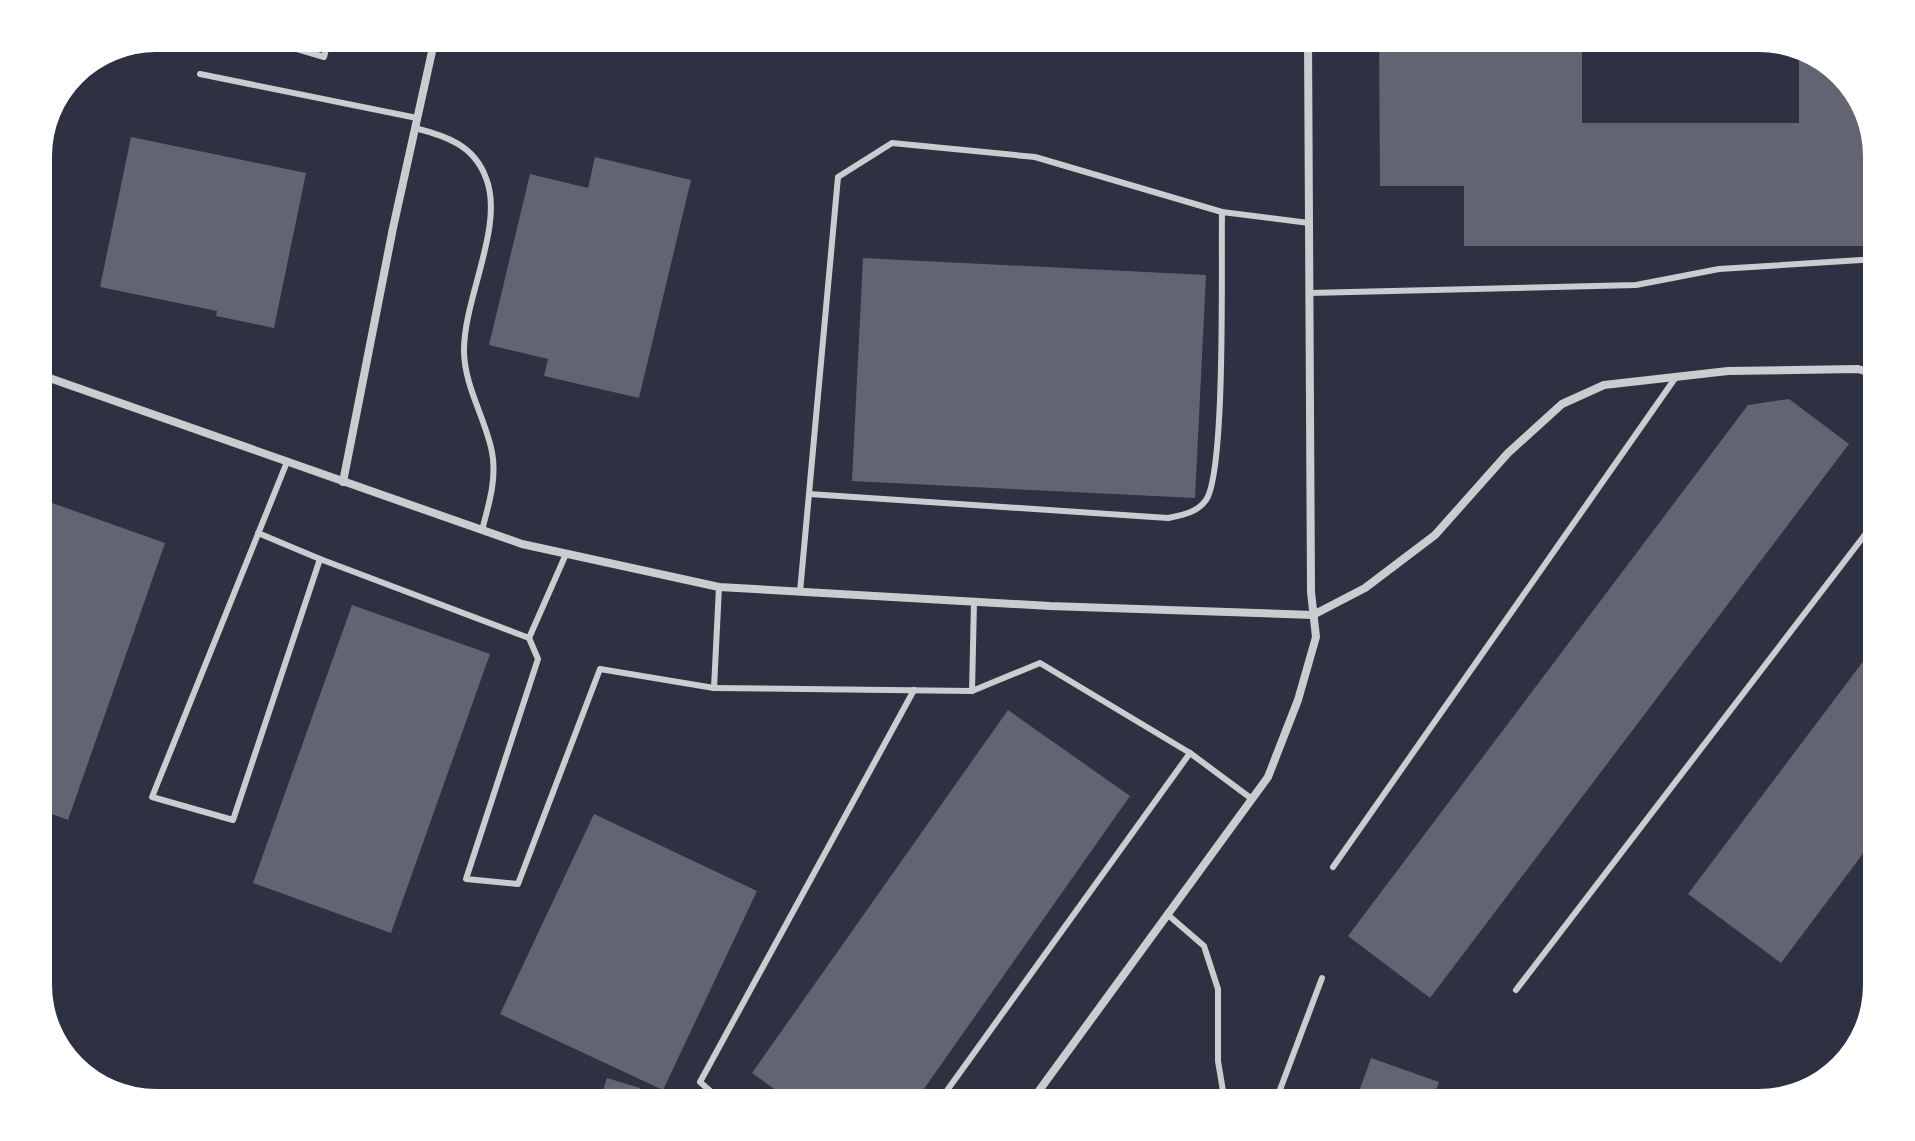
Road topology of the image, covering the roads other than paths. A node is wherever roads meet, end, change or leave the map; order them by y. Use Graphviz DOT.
graph roads {
  1 [pos="307,52"];
  2 [pos="325,52"];
  3 [pos="432,52"];
  4 [pos="1308,52"];
  5 [pos="200,74"];
  6 [pos="417,118"];
  7 [pos="415,128"];
  8 [pos="1222,212"];
  9 [pos="1309,223"];
  10 [pos="1863,260"];
  11 [pos="1309,293"];
  12 [pos="1863,371"];
  13 [pos="1676,377"];
  14 [pos="52,379"];
  15 [pos="287,462"];
  16 [pos="343,482"];
  17 [pos="809,494"];
  18 [pos="482,530"];
  19 [pos="258,533"];
  20 [pos="1863,537"];
  21 [pos="566,554"];
  22 [pos="320,559"];
  23 [pos="719,587"];
  24 [pos="800,592"];
  25 [pos="974,602"];
  26 [pos="1313,615"];
  27 [pos="529,638"];
  28 [pos="714,688"];
  29 [pos="914,690"];
  30 [pos="972,691"];
  31 [pos="1190,753"];
  32 [pos="1252,799"];
  33 [pos="1333,867"];
  34 [pos="1167,914"];
  35 [pos="1322,978"];
  36 [pos="1516,990"];
  37 [pos="708,1089"];
  38 [pos="948,1089"];
  39 [pos="1040,1089"];
  40 [pos="1223,1089"];
  41 [pos="1280,1089"];
  1 -- 2 [label="lane"];
  3 -- 6 [label="street"];
  4 -- 9 [label="street"];
  5 -- 6 [label="lane"];
  6 -- 7 [label="street"];
  7 -- 16 [label="street"];
  7 -- 18 [label="lane"];
  8 -- 9 [label="lane"];
  8 -- 17 [label="lane"];
  8 -- 17 [label="lane"];
  9 -- 11 [label="street"];
  10 -- 11 [label="lane"];
  11 -- 26 [label="street"];
  12 -- 13 [label="street"];
  13 -- 26 [label="street"];
  13 -- 33 [label="lane"];
  14 -- 15 [label="street"];
  15 -- 16 [label="street"];
  15 -- 19 [label="lane"];
  16 -- 18 [label="street"];
  17 -- 24 [label="lane"];
  18 -- 21 [label="street"];
  19 -- 22 [label="lane"];
  19 -- 22 [label="lane"];
  20 -- 36 [label="lane"];
  21 -- 23 [label="street"];
  21 -- 27 [label="lane"];
  22 -- 27 [label="lane"];
  23 -- 24 [label="street"];
  23 -- 28 [label="lane"];
  24 -- 25 [label="street"];
  25 -- 26 [label="street"];
  25 -- 30 [label="lane"];
  26 -- 32 [label="street"];
  27 -- 28 [label="lane"];
  28 -- 29 [label="lane"];
  29 -- 30 [label="lane"];
  29 -- 37 [label="lane"];
  30 -- 31 [label="lane"];
  31 -- 32 [label="lane"];
  31 -- 38 [label="lane"];
  32 -- 34 [label="street"];
  34 -- 39 [label="street"];
  34 -- 40 [label="lane"];
  35 -- 41 [label="lane"];
}
